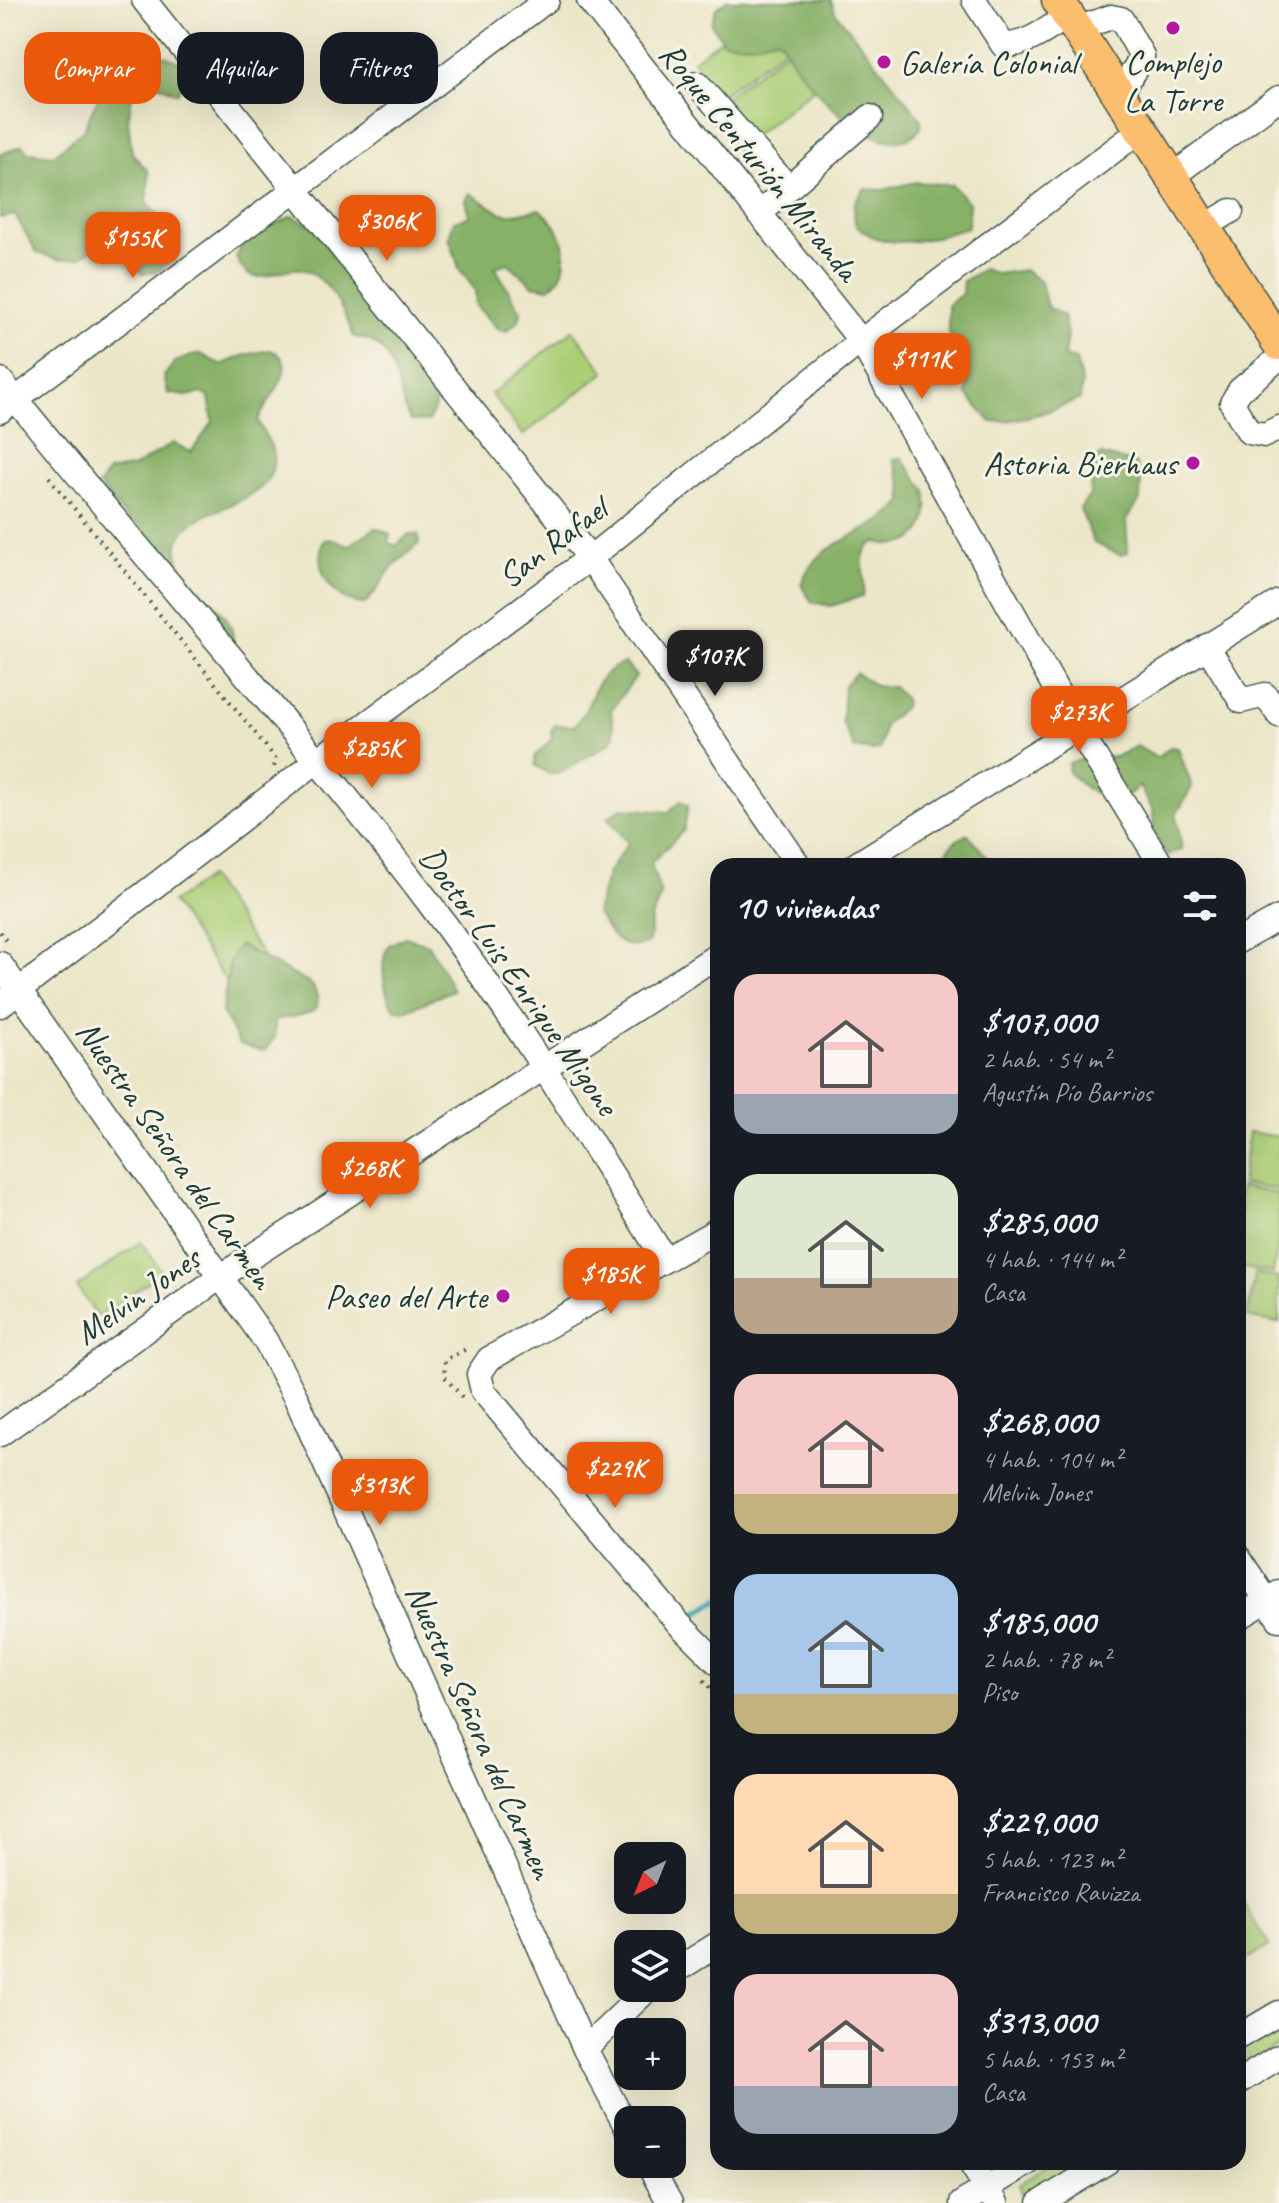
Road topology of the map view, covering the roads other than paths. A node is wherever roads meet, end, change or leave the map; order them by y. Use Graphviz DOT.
graph roads {
  1 [pos="144,0"];
  2 [pos="547,0"];
  3 [pos="589,0"];
  4 [pos="974,0"];
  5 [pos="1068,15"];
  6 [pos="697,84"];
  7 [pos="1120,95"];
  8 [pos="1279,98"];
  9 [pos="870,117"];
  10 [pos="1142,129"];
  11 [pos="1171,177"];
  12 [pos="295,187"];
  13 [pos="788,187"];
  14 [pos="759,214"];
  15 [pos="861,341"];
  16 [pos="1279,344"];
  17 [pos="1279,358"];
  18 [pos="0,380"];
  19 [pos="8,405"];
  20 [pos="1279,428"];
  21 [pos="590,558"];
  22 [pos="1277,607"];
  23 [pos="1207,646"];
  24 [pos="1274,696"];
  25 [pos="1077,727"];
  26 [pos="318,760"];
  27 [pos="794,858"];
  28 [pos="867,858"];
  29 [pos="1157,858"];
  30 [pos="1279,918"];
  31 [pos="1246,937"];
  32 [pos="710,960"];
  33 [pos="0,964"];
  34 [pos="10,997"];
  35 [pos="545,1069"];
  36 [pos="710,1234"];
  37 [pos="664,1258"];
  38 [pos="220,1277"];
  39 [pos="0,1434"];
  40 [pos="1246,1567"];
  41 [pos="1275,1604"];
  42 [pos="1246,1615"];
  43 [pos="710,1655"];
  44 [pos="710,1949"];
  45 [pos="686,1964"];
  46 [pos="634,2002"];
  47 [pos="1279,2013"];
  48 [pos="1246,2032"];
  49 [pos="585,2049"];
  50 [pos="1279,2057"];
  51 [pos="1246,2077"];
  52 [pos="615,2106"];
  53 [pos="975,2170"];
  54 [pos="1020,2170"];
  55 [pos="1094,2170"];
  56 [pos="656,2178"];
  57 [pos="992,2195"];
  58 [pos="670,2203"];
  59 [pos="962,2203"];
  60 [pos="1040,2203"];
  1 -- 12 [label="street"];
  2 -- 12 [label="street"];
  3 -- 14 [label="street, Roque Centurión Miranda"];
  4 -- 5 [label="street"];
  5 -- 7 [label="main road"];
  5 -- 7 [label="street"];
  6 -- 13 [label="street"];
  7 -- 10 [label="main road"];
  8 -- 11 [label="street"];
  9 -- 13 [label="street"];
  10 -- 11 [label="main road"];
  10 -- 15 [label="street, San Rafael"];
  11 -- 16 [label="main road"];
  12 -- 19 [label="street"];
  12 -- 21 [label="street"];
  13 -- 14 [label="street"];
  14 -- 15 [label="street, Roque Centurión Miranda"];
  15 -- 21 [label="street, San Rafael"];
  15 -- 25 [label="street, Roque Centurión Miranda"];
  17 -- 20 [label="street"];
  18 -- 19 [label="street, Doctor Luis Enrique Migone"];
  19 -- 26 [label="street, Doctor Luis Enrique Migone"];
  21 -- 26 [label="street, San Rafael"];
  21 -- 27 [label="street"];
  22 -- 23 [label="street"];
  23 -- 24 [label="street"];
  23 -- 25 [label="street"];
  25 -- 28 [label="street"];
  25 -- 29 [label="street, Roque Centurión Miranda"];
  26 -- 34 [label="street, San Rafael"];
  26 -- 35 [label="street, Doctor Luis Enrique Migone"];
  30 -- 31 [label="street"];
  32 -- 35 [label="street, Melvin Jones"];
  33 -- 34 [label="street, Nuestra Señora del Carmen"];
  34 -- 38 [label="street, Nuestra Señora del Carmen"];
  35 -- 37 [label="street, Doctor Luis Enrique Migone"];
  35 -- 38 [label="street, Melvin Jones"];
  36 -- 37 [label="street"];
  37 -- 43 [label="street"];
  38 -- 39 [label="street, Melvin Jones"];
  38 -- 49 [label="street, Nuestra Señora del Carmen"];
  40 -- 41 [label="street"];
  41 -- 42 [label="street"];
  44 -- 45 [label="street"];
  46 -- 49 [label="street"];
  47 -- 48 [label="street"];
  49 -- 52 [label="street, Nuestra Señora del Carmen"];
  50 -- 51 [label="street"];
  53 -- 57 [label="street"];
  54 -- 57 [label="street"];
  55 -- 60 [label="street"];
  56 -- 58 [label="street"];
  57 -- 59 [label="street"];
}
